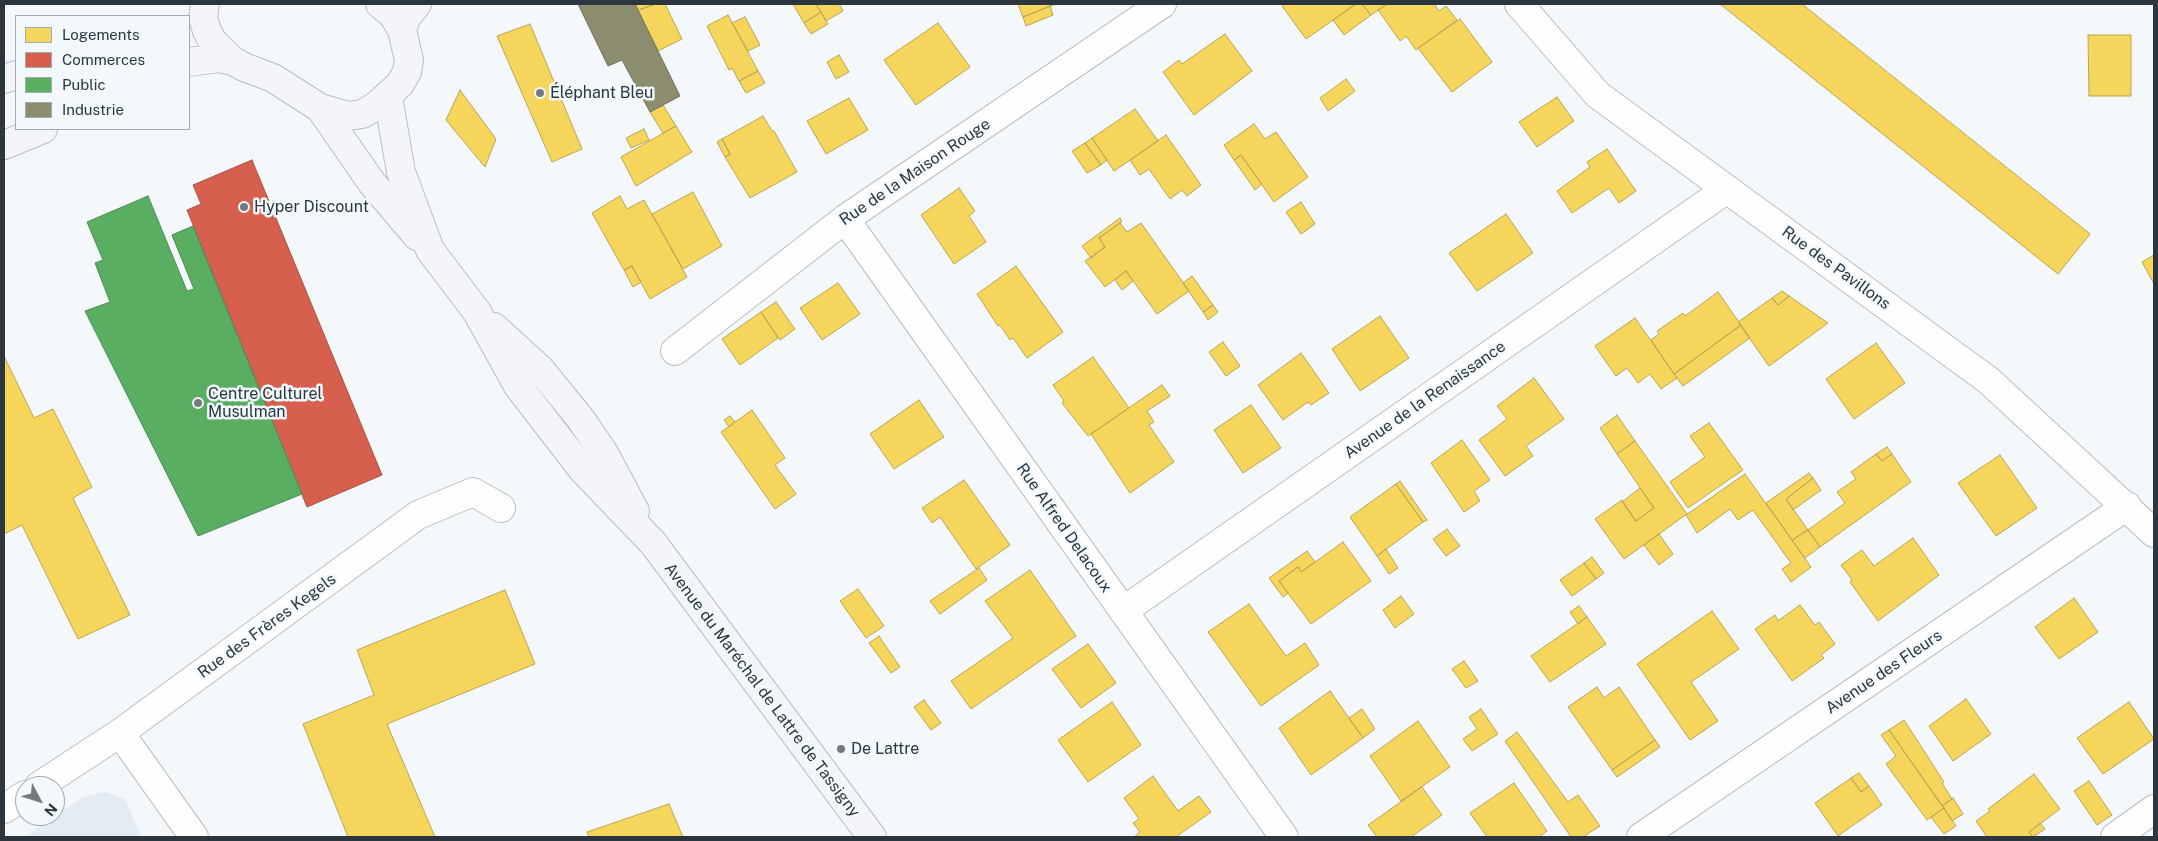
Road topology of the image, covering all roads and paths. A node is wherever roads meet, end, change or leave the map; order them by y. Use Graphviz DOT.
graph roads {
  1 [pos="201,4"];
  2 [pos="205,4"];
  3 [pos="380,4"];
  4 [pos="417,4"];
  5 [pos="1162,4"];
  6 [pos="1519,4"];
  7 [pos="184,15"];
  8 [pos="402,30"];
  9 [pos="233,61"];
  10 [pos="190,62"];
  11 [pos="388,97"];
  12 [pos="320,108"];
  13 [pos="41,130"];
  14 [pos="4,146"];
  15 [pos="1727,189"];
  16 [pos="845,219"];
  17 [pos="430,250"];
  18 [pos="675,351"];
  19 [pos="2126,506"];
  20 [pos="501,508"];
  21 [pos="2154,533"];
  22 [pos="1123,611"];
  23 [pos="120,732"];
  24 [pos="54,776"];
  25 [pos="15,802"];
  26 [pos="4,809"];
  27 [pos="2154,810"];
  28 [pos="194,837"];
  29 [pos="872,837"];
  30 [pos="1284,837"];
  31 [pos="1641,837"];
  32 [pos="2115,837"];
  1 -- 7 [label="street"];
  2 -- 9 [label="street"];
  3 -- 8 [label="street"];
  4 -- 8 [label="street"];
  5 -- 16 [label="street, Rue de la Maison Rouge"];
  6 -- 15 [label="street, Rue des Pavillons"];
  8 -- 11 [label="street"];
  9 -- 10 [label="street"];
  9 -- 12 [label="street"];
  11 -- 12 [label="street"];
  11 -- 17 [label="street, Avenue du Maréchal de Lattre de Tassigny"];
  12 -- 17 [label="street"];
  13 -- 14 [label="street"];
  15 -- 19 [label="street, Rue des Pavillons"];
  15 -- 22 [label="street, Avenue de la Renaissance"];
  16 -- 18 [label="street, Rue de la Maison Rouge"];
  16 -- 22 [label="street, Rue Alfred Delacoux"];
  17 -- 29 [label="street, Avenue du Maréchal de Lattre de Tassigny"];
  19 -- 21 [label="street, Rue des Pavillons"];
  19 -- 31 [label="street, Avenue des Fleurs"];
  20 -- 23 [label="street, Rue des Frères Kegels"];
  22 -- 30 [label="street, Rue Alfred Delacoux"];
  23 -- 24 [label="street, Rue des Frères Kegels"];
  23 -- 28 [label="street"];
  25 -- 26 [label="street"];
  27 -- 32 [label="street"];
}
